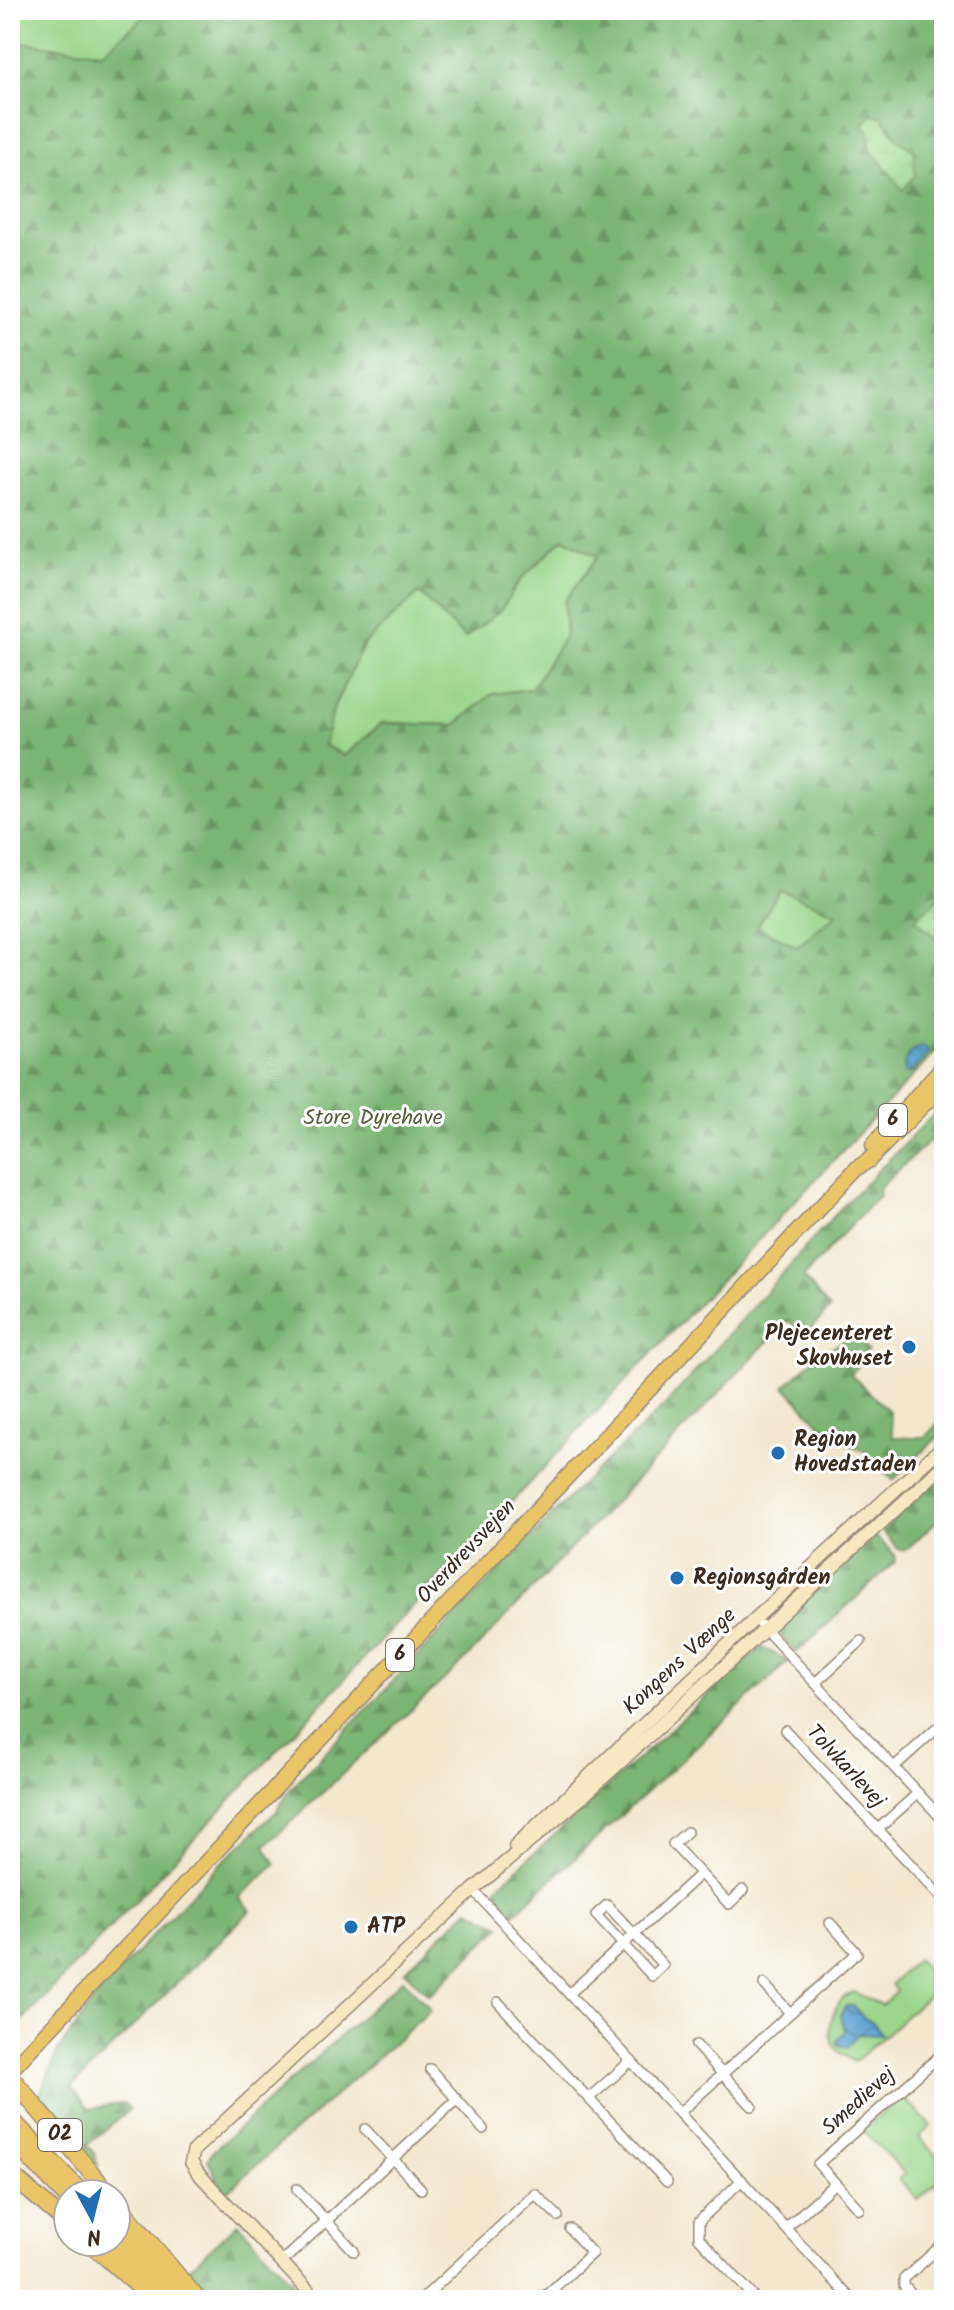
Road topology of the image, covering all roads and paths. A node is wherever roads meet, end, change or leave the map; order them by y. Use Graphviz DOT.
graph roads {
  1 [pos="942,1079"];
  2 [pos="944,1445"];
  3 [pos="944,1465"];
  4 [pos="755,1619"];
  5 [pos="765,1630"];
  6 [pos="861,1641"];
  7 [pos="815,1683"];
  8 [pos="944,1722"];
  9 [pos="785,1730"];
  10 [pos="894,1767"];
  11 [pos="918,1793"];
  12 [pos="944,1821"];
  13 [pos="878,1829"];
  14 [pos="687,1832"];
  15 [pos="700,1874"];
  16 [pos="483,1881"];
  17 [pos="473,1890"];
  18 [pos="743,1890"];
  19 [pos="944,1900"];
  20 [pos="830,1923"];
  21 [pos="635,1934"];
  22 [pos="623,1945"];
  23 [pos="764,1984"];
  24 [pos="569,1994"];
  25 [pos="498,2002"];
  26 [pos="790,2013"];
  27 [pos="696,2045"];
  28 [pos="944,2052"];
  29 [pos="631,2061"];
  30 [pos="430,2069"];
  31 [pos="10,2073"];
  32 [pos="722,2074"];
  33 [pos="589,2098"];
  34 [pos="456,2100"];
  35 [pos="752,2106"];
  36 [pos="679,2113"];
  37 [pos="10,2118"];
  38 [pos="365,2129"];
  39 [pos="483,2129"];
  40 [pos="10,2138"];
  41 [pos="392,2160"];
  42 [pos="10,2174"];
  43 [pos="68,2178"];
  44 [pos="96,2178"];
  45 [pos="742,2180"];
  46 [pos="52,2181"];
  47 [pos="667,2182"];
  48 [pos="835,2183"];
  49 [pos="297,2189"];
  50 [pos="421,2189"];
  51 [pos="859,2209"];
  52 [pos="52,2210"];
  53 [pos="558,2216"];
  54 [pos="132,2221"];
  55 [pos="325,2221"];
  56 [pos="786,2228"];
  57 [pos="570,2229"];
  58 [pos="944,2243"];
  59 [pos="132,2244"];
  60 [pos="354,2251"];
  61 [pos="107,2258"];
  62 [pos="126,2258"];
  63 [pos="282,2262"];
  64 [pos="844,2291"];
  65 [pos="154,2300"];
  66 [pos="167,2300"];
  67 [pos="186,2300"];
  68 [pos="198,2300"];
  69 [pos="317,2300"];
  70 [pos="421,2300"];
  71 [pos="541,2300"];
  72 [pos="757,2300"];
  73 [pos="836,2300"];
  74 [pos="852,2300"];
  75 [pos="916,2300"];
  1 -- 31 [label="main road, Overdrevsvejen / 6"];
  2 -- 4 [label="street, Kongens Vænge"];
  3 -- 5 [label="street, Kongens Vænge"];
  4 -- 5 [label="street, Tolvkarlevej"];
  4 -- 16 [label="street, Kongens Vænge"];
  5 -- 7 [label="street, Tolvkarlevej"];
  5 -- 16 [label="street, Kongens Vænge"];
  6 -- 7 [label="street"];
  7 -- 10 [label="street, Tolvkarlevej"];
  8 -- 10 [label="street, Tolvkarlevej"];
  9 -- 13 [label="street, Tolvkarlevej"];
  10 -- 11 [label="street, Tolvkarlevej"];
  11 -- 12 [label="street, Tolvkarlevej"];
  11 -- 13 [label="street, Tolvkarlevej"];
  13 -- 19 [label="street, Tolvkarlevej"];
  14 -- 15 [label="street"];
  15 -- 18 [label="street"];
  15 -- 21 [label="street"];
  16 -- 17 [label="street, Kongens Vænge"];
  17 -- 24 [label="street"];
  17 -- 63 [label="street, Kongens Vænge"];
  20 -- 26 [label="street"];
  21 -- 22 [label="street"];
  21 -- 22 [label="street"];
  21 -- 22 [label="street"];
  22 -- 24 [label="street"];
  23 -- 26 [label="street"];
  24 -- 29 [label="street"];
  25 -- 33 [label="street"];
  26 -- 32 [label="street"];
  27 -- 32 [label="street"];
  28 -- 48 [label="street, Smedievej"];
  29 -- 33 [label="street"];
  29 -- 36 [label="street"];
  30 -- 34 [label="street"];
  31 -- 44 [label="highway, O2"];
  32 -- 35 [label="street"];
  32 -- 36 [label="street"];
  33 -- 47 [label="street"];
  34 -- 39 [label="street"];
  34 -- 41 [label="street"];
  36 -- 45 [label="street"];
  37 -- 43 [label="highway"];
  38 -- 41 [label="street"];
  40 -- 46 [label="highway"];
  41 -- 50 [label="street"];
  41 -- 55 [label="street"];
  42 -- 52 [label="highway"];
  45 -- 56 [label="street"];
  45 -- 72 [label="street"];
  48 -- 51 [label="street"];
  48 -- 56 [label="street"];
  49 -- 55 [label="street"];
  53 -- 70 [label="street"];
  54 -- 68 [label="highway"];
  55 -- 60 [label="street"];
  55 -- 63 [label="street"];
  56 -- 64 [label="street"];
  57 -- 71 [label="street"];
  58 -- 75 [label="street"];
  59 -- 67 [label="highway"];
  61 -- 65 [label="highway"];
  62 -- 66 [label="highway"];
  63 -- 69 [label="street, Kongens Vænge"];
  64 -- 73 [label="street"];
  64 -- 74 [label="street"];
}
